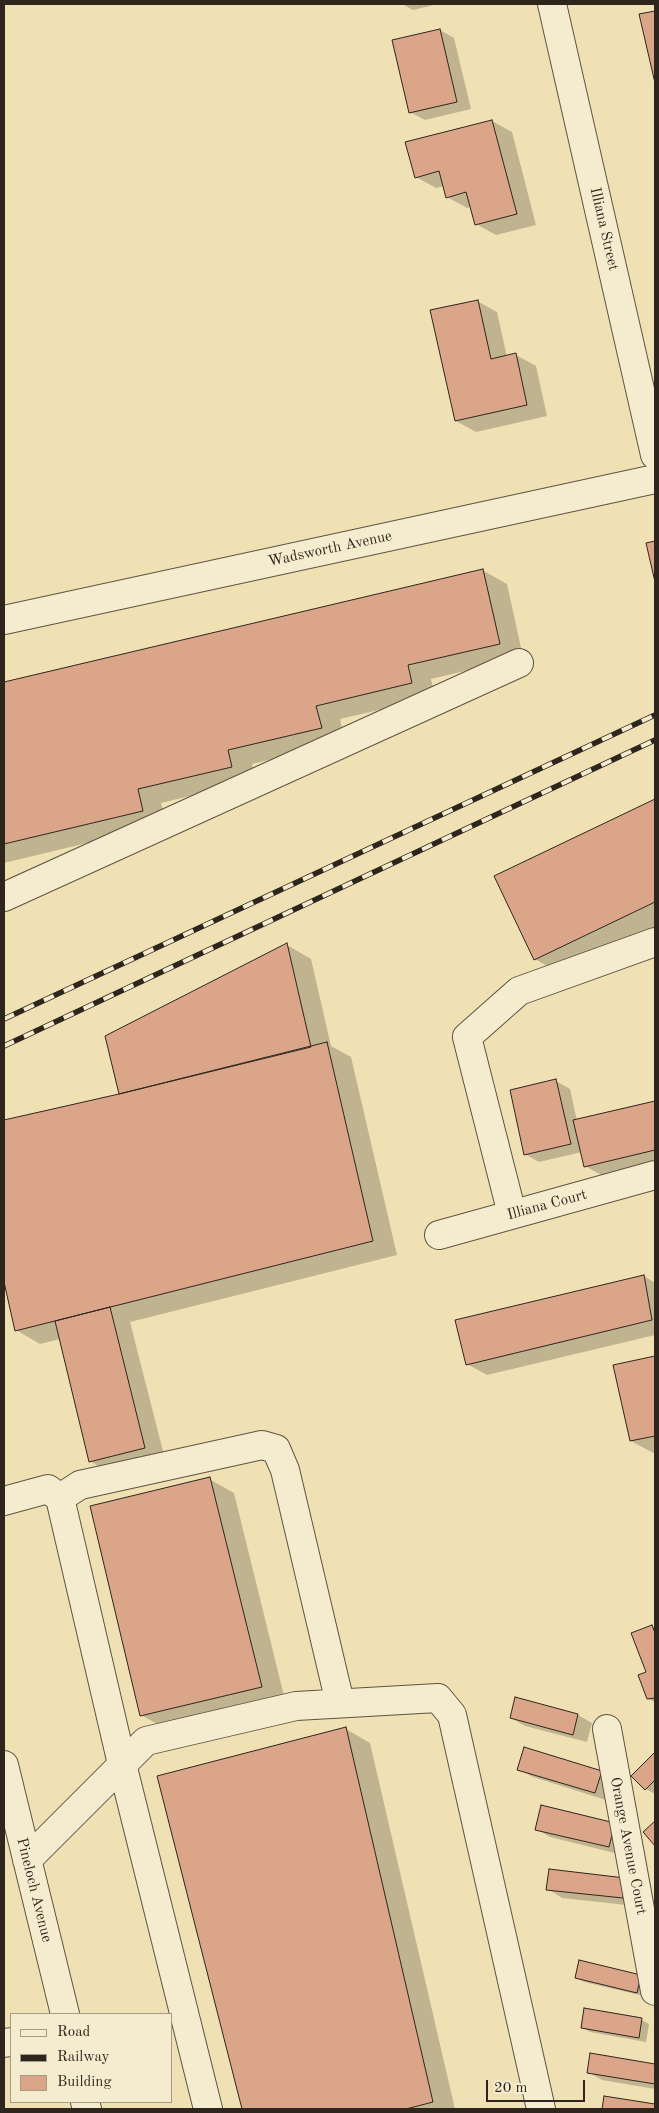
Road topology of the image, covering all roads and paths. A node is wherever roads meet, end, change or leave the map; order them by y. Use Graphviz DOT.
graph roads {
  1 [pos="552,4"];
  2 [pos="655,455"];
  3 [pos="655,479"];
  4 [pos="4,620"];
  5 [pos="519,663"];
  6 [pos="4,897"];
  7 [pos="655,942"];
  8 [pos="655,1175"];
  9 [pos="512,1214"];
  10 [pos="439,1235"];
  11 [pos="60,1498"];
  12 [pos="4,1501"];
  13 [pos="340,1703"];
  14 [pos="607,1729"];
  15 [pos="122,1764"];
  16 [pos="4,1765"];
  17 [pos="27,1860"];
  18 [pos="655,1992"];
  19 [pos="65,2013"];
  20 [pos="208,2109"];
  21 [pos="542,2109"];
  1 -- 2 [label="street, Illiana Street"];
  3 -- 4 [label="street, Wadsworth Avenue"];
  5 -- 6 [label="street"];
  7 -- 9 [label="street"];
  8 -- 9 [label="street, Illiana Court"];
  9 -- 10 [label="street, Illiana Court"];
  11 -- 12 [label="street"];
  11 -- 13 [label="street"];
  11 -- 15 [label="street"];
  13 -- 15 [label="street"];
  13 -- 21 [label="street"];
  14 -- 18 [label="street, Orange Avenue Court"];
  15 -- 17 [label="street"];
  15 -- 20 [label="street"];
  16 -- 17 [label="street, Pineloch Avenue"];
  17 -- 19 [label="street, Pineloch Avenue"];
}
